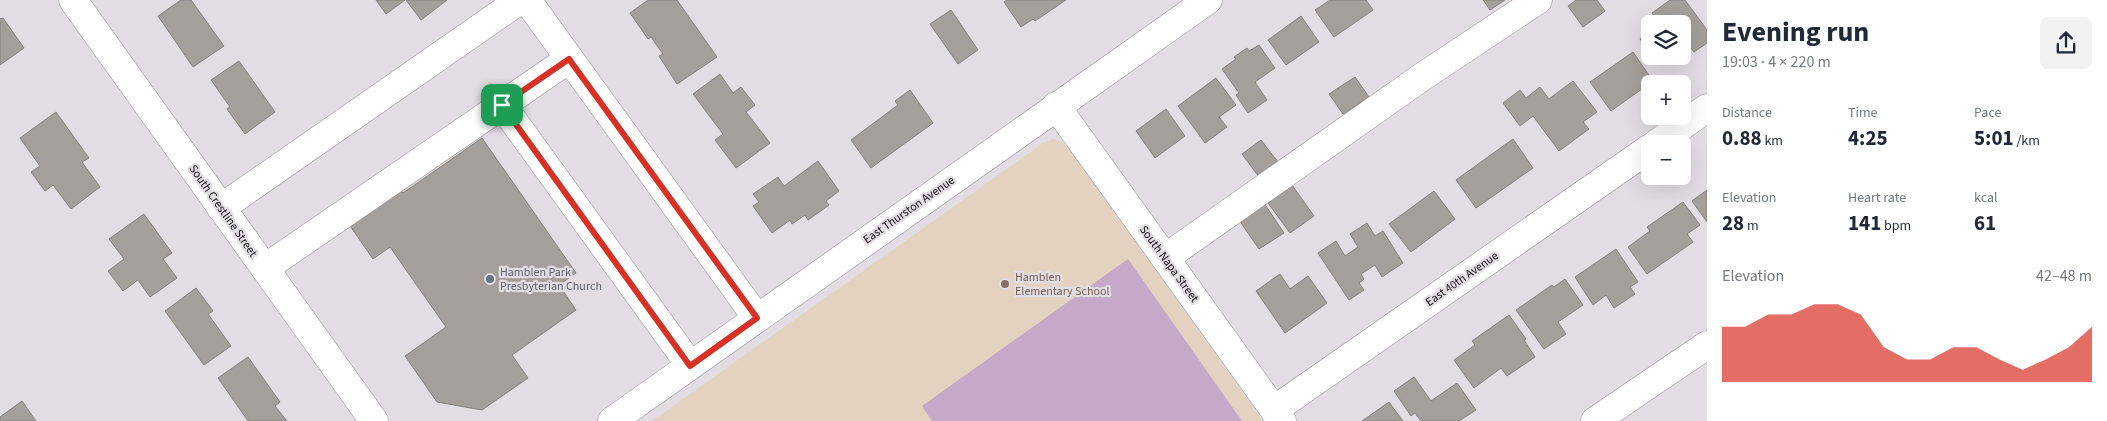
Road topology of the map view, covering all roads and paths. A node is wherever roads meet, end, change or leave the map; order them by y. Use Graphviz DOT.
graph roads {
  1 [pos="73,0"];
  2 [pos="520,0"];
  3 [pos="527,0"];
  4 [pos="1208,0"];
  5 [pos="1538,0"];
  6 [pos="569,59"];
  7 [pos="502,105"];
  8 [pos="1056,106"];
  9 [pos="1707,108"];
  10 [pos="1669,135"];
  11 [pos="1641,154"];
  12 [pos="221,208"];
  13 [pos="1165,258"];
  14 [pos="264,268"];
  15 [pos="757,318"];
  16 [pos="1707,344"];
  17 [pos="690,366"];
  18 [pos="1278,416"];
  19 [pos="374,421"];
  20 [pos="612,421"];
  21 [pos="1595,421"];
  1 -- 12 [label="street, South Crestline Street"];
  2 -- 12 [label="street"];
  3 -- 6 [label="street"];
  4 -- 8 [label="street, East Thurston Avenue"];
  5 -- 13 [label="street"];
  6 -- 7 [label="street"];
  6 -- 15 [label="street"];
  7 -- 14 [label="street"];
  7 -- 17 [label="street"];
  8 -- 13 [label="street, South Napa Street"];
  8 -- 15 [label="street, East Thurston Avenue"];
  9 -- 10 [label="street"];
  11 -- 18 [label="street, East 40th Avenue"];
  12 -- 14 [label="street, South Crestline Street"];
  13 -- 18 [label="street, South Napa Street"];
  14 -- 19 [label="street, South Crestline Street"];
  15 -- 17 [label="street, East Thurston Avenue"];
  16 -- 21 [label="street"];
  17 -- 20 [label="street, East Thurston Avenue"];
}
